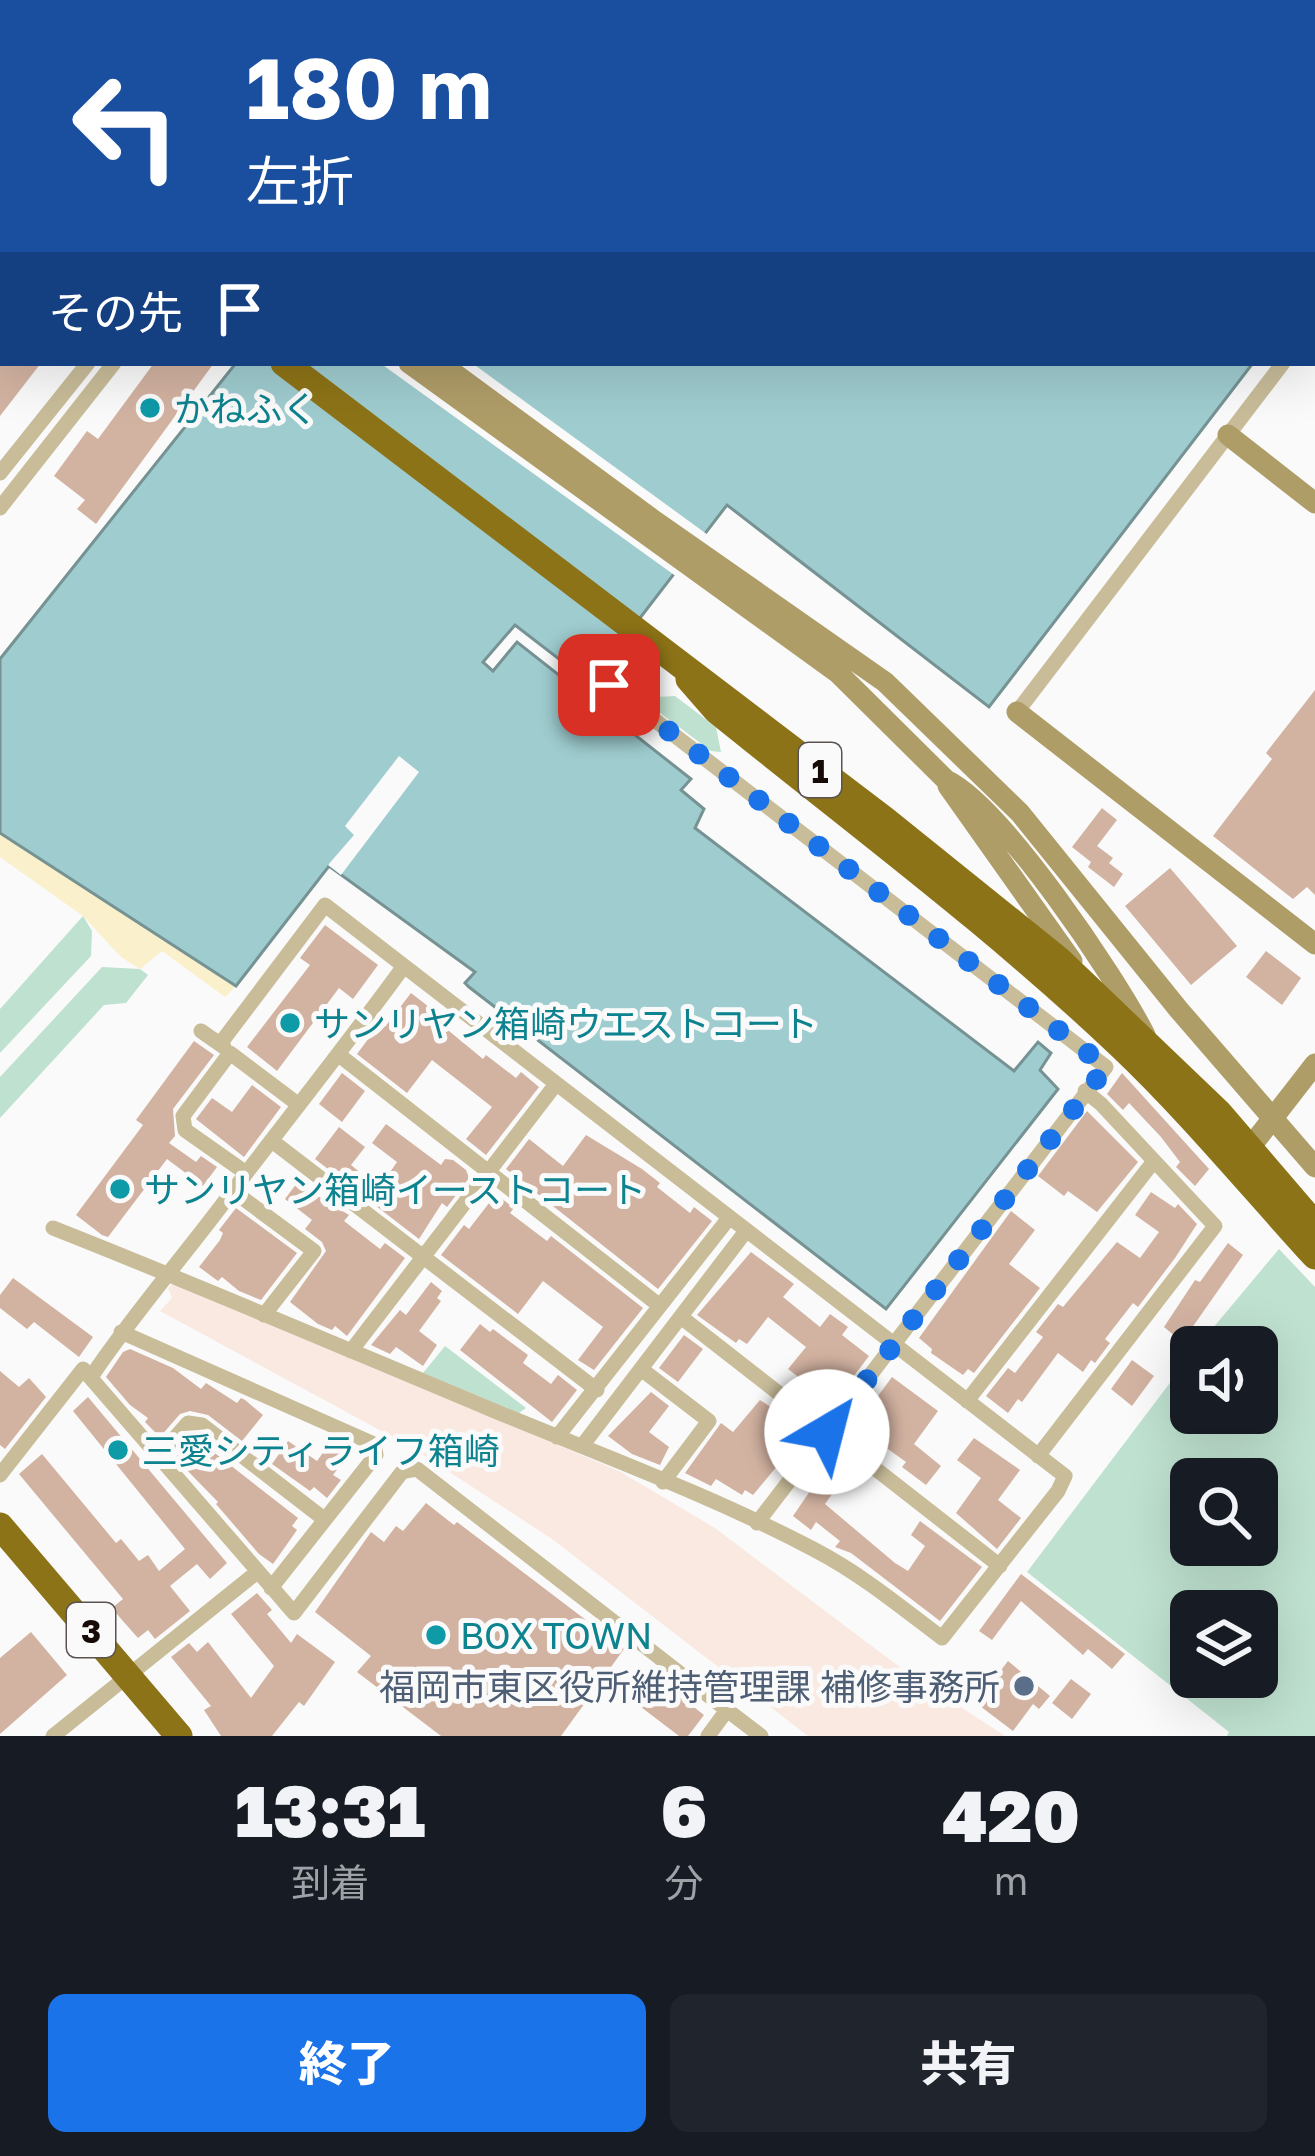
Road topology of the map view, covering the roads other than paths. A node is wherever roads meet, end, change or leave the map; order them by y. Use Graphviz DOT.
graph roads {
  1 [pos="86,366"];
  2 [pos="112,366"];
  3 [pos="288,366"];
  4 [pos="300,366"];
  5 [pos="413,366"];
  6 [pos="444,366"];
  7 [pos="1281,366"];
  8 [pos="1228,435"];
  9 [pos="0,473"];
  10 [pos="1315,503"];
  11 [pos="0,508"];
  12 [pos="667,654"];
  13 [pos="609,685"];
  14 [pos="1016,712"];
  15 [pos="1315,944"];
  16 [pos="404,966"];
  17 [pos="202,1031"];
  18 [pos="225,1049"];
  19 [pos="339,1055"];
  20 [pos="1315,1064"];
  21 [pos="556,1084"];
  22 [pos="1085,1091"];
  23 [pos="299,1105"];
  24 [pos="1273,1118"];
  25 [pos="272,1141"];
  26 [pos="1252,1145"];
  27 [pos="1154,1161"];
  28 [pos="1315,1168"];
  29 [pos="487,1171"];
  30 [pos="246,1173"];
  31 [pos="233,1191"];
  32 [pos="1315,1199"];
  33 [pos="1315,1214"];
  34 [pos="729,1218"];
  35 [pos="1315,1225"];
  36 [pos="53,1228"];
  37 [pos="746,1232"];
  38 [pos="1315,1256"];
  39 [pos="421,1257"];
  40 [pos="168,1273"];
  41 [pos="660,1306"];
  42 [pos="264,1315"];
  43 [pos="680,1318"];
  44 [pos="122,1332"];
  45 [pos="892,1346"];
  46 [pos="351,1351"];
  47 [pos="641,1369"];
  48 [pos="91,1376"];
  49 [pos="597,1390"];
  50 [pos="967,1401"];
  51 [pos="827,1432"];
  52 [pos="557,1437"];
  53 [pos="581,1446"];
  54 [pos="1038,1456"];
  55 [pos="158,1457"];
  56 [pos="0,1475"];
  57 [pos="664,1482"];
  58 [pos="324,1519"];
  59 [pos="757,1523"];
  60 [pos="0,1526"];
  61 [pos="1000,1566"];
  62 [pos="256,1573"];
  63 [pos="271,1588"];
  64 [pos="129,1673"];
  65 [pos="727,1710"];
  66 [pos="53,1736"];
  67 [pos="179,1736"];
  68 [pos="707,1736"];
  69 [pos="760,1736"];
  1 -- 9 [label="street"];
  2 -- 11 [label="street"];
  3 -- 12 [label="highway, 1, bridge"];
  4 -- 32 [label="highway, 1, bridge"];
  5 -- 26 [label="street"];
  6 -- 24 [label="street"];
  7 -- 8 [label="street"];
  8 -- 10 [label="street"];
  8 -- 14 [label="street"];
  12 -- 35 [label="highway, 1, bridge"];
  12 -- 38 [label="highway, bridge"];
  13 -- 22 [label="street"];
  14 -- 15 [label="street"];
  16 -- 18 [label="street"];
  16 -- 19 [label="street"];
  16 -- 21 [label="street"];
  17 -- 18 [label="street"];
  18 -- 23 [label="street"];
  18 -- 30 [label="street"];
  19 -- 23 [label="street"];
  19 -- 29 [label="street"];
  20 -- 24 [label="street"];
  21 -- 29 [label="street"];
  21 -- 34 [label="street"];
  22 -- 27 [label="street"];
  22 -- 45 [label="street"];
  23 -- 25 [label="street"];
  24 -- 26 [label="street"];
  24 -- 28 [label="street"];
  25 -- 30 [label="street"];
  25 -- 39 [label="street"];
  26 -- 33 [label="street"];
  27 -- 50 [label="street"];
  27 -- 54 [label="street"];
  29 -- 39 [label="street"];
  29 -- 41 [label="street"];
  30 -- 31 [label="street"];
  31 -- 40 [label="street"];
  31 -- 42 [label="street"];
  34 -- 37 [label="street"];
  34 -- 41 [label="street"];
  36 -- 40 [label="street"];
  37 -- 43 [label="street"];
  37 -- 45 [label="street"];
  39 -- 46 [label="street"];
  39 -- 49 [label="street"];
  40 -- 42 [label="street"];
  40 -- 44 [label="street"];
  41 -- 49 [label="street"];
  42 -- 46 [label="street"];
  43 -- 47 [label="street"];
  43 -- 51 [label="street"];
  44 -- 48 [label="street"];
  44 -- 58 [label="street"];
  45 -- 50 [label="street"];
  45 -- 51 [label="street"];
  46 -- 52 [label="street"];
  47 -- 53 [label="street"];
  47 -- 57 [label="street"];
  48 -- 55 [label="street"];
  48 -- 56 [label="street"];
  49 -- 52 [label="street"];
  50 -- 54 [label="street"];
  51 -- 59 [label="street"];
  51 -- 61 [label="street"];
  52 -- 53 [label="street"];
  53 -- 57 [label="street"];
  54 -- 61 [label="street"];
  55 -- 58 [label="street"];
  55 -- 62 [label="street"];
  57 -- 59 [label="street"];
  58 -- 63 [label="street"];
  59 -- 61 [label="street"];
  60 -- 64 [label="highway, 3"];
  62 -- 63 [label="street"];
  62 -- 64 [label="street"];
  63 -- 65 [label="street"];
  64 -- 66 [label="street"];
  64 -- 67 [label="highway, 3"];
  65 -- 68 [label="street"];
  65 -- 69 [label="street"];
}
